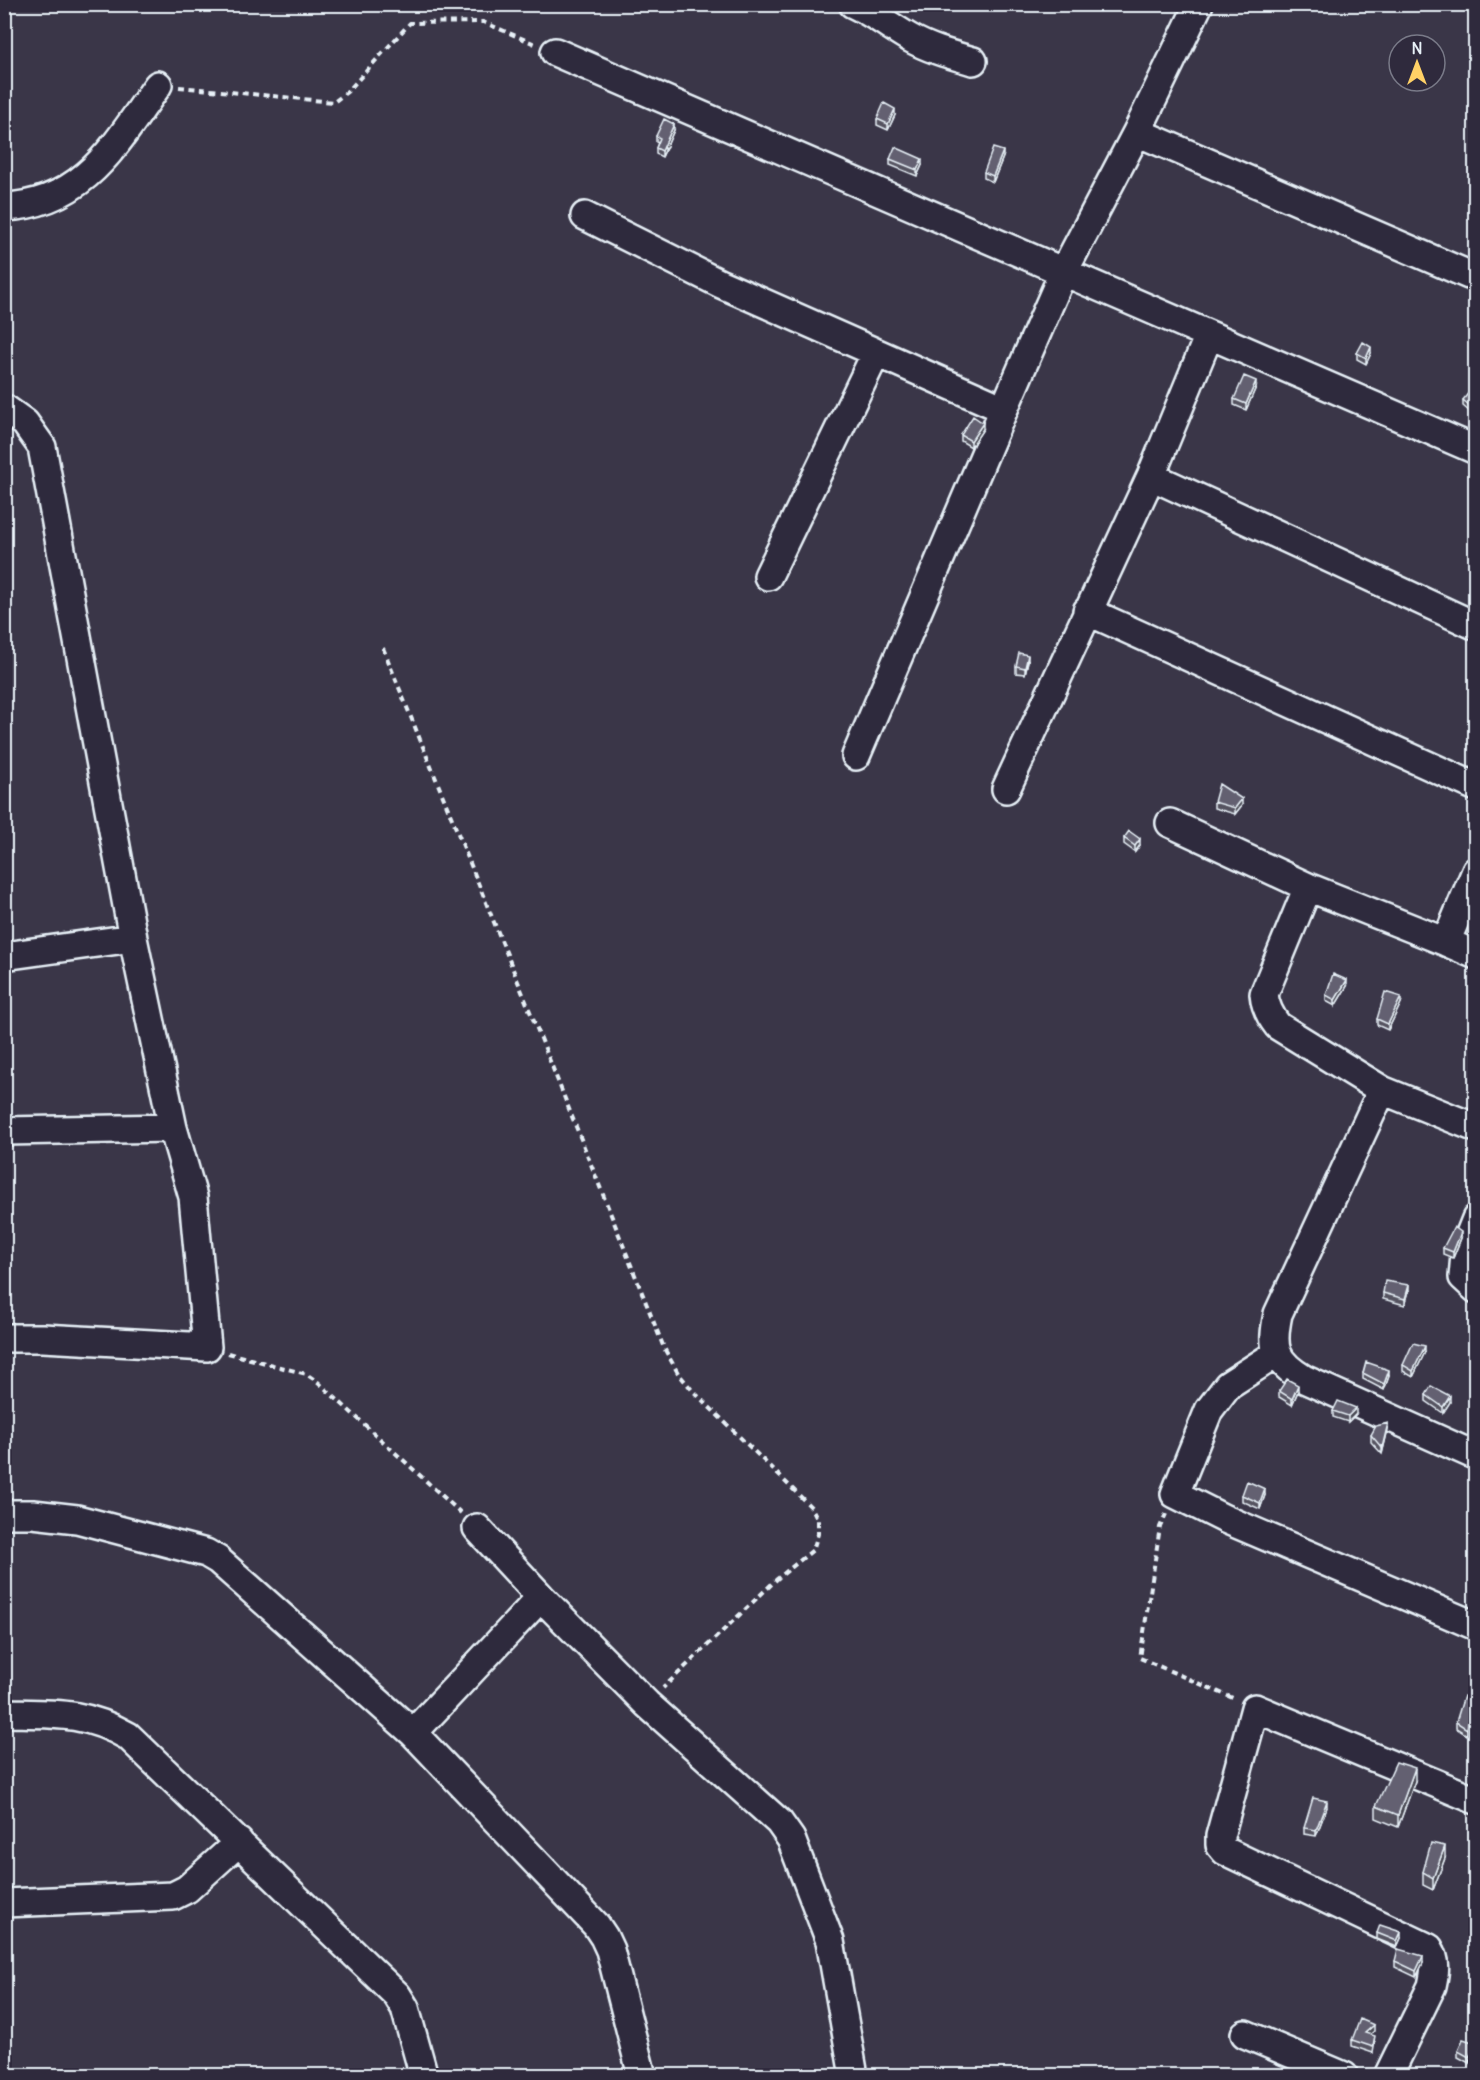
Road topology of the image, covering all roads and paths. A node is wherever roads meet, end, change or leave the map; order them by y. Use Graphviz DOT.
graph roads {
  1 [pos="853,4"];
  2 [pos="1199,4"];
  3 [pos="555,52"];
  4 [pos="973,61"];
  5 [pos="158,85"];
  6 [pos="1137,132"];
  7 [pos="4,207"];
  8 [pos="585,216"];
  9 [pos="1064,273"];
  10 [pos="1476,278"];
  11 [pos="1209,335"];
  12 [pos="876,353"];
  13 [pos="4,408"];
  14 [pos="1004,409"];
  15 [pos="1476,450"];
  16 [pos="1151,476"];
  17 [pos="768,576"];
  18 [pos="1087,611"];
  19 [pos="1476,626"];
  20 [pos="383,648"];
  21 [pos="856,756"];
  22 [pos="1476,787"];
  23 [pos="1006,789"];
  24 [pos="1170,823"];
  25 [pos="1476,871"];
  26 [pos="1308,887"];
  27 [pos="133,939"];
  28 [pos="1446,942"];
  29 [pos="1476,955"];
  30 [pos="4,956"];
  31 [pos="1383,1090"];
  32 [pos="174,1128"];
  33 [pos="1476,1128"];
  34 [pos="4,1131"];
  35 [pos="1476,1219"];
  36 [pos="1476,1289"];
  37 [pos="4,1338"];
  38 [pos="207,1347"];
  39 [pos="1276,1354"];
  40 [pos="1476,1456"];
  41 [pos="1175,1494"];
  42 [pos="4,1514"];
  43 [pos="477,1528"];
  44 [pos="541,1597"];
  45 [pos="1476,1626"];
  46 [pos="647,1704"];
  47 [pos="1255,1708"];
  48 [pos="4,1713"];
  49 [pos="413,1733"];
  50 [pos="1476,1800"];
  51 [pos="239,1842"];
  52 [pos="4,1904"];
  53 [pos="1245,2034"];
  54 [pos="423,2076"];
  55 [pos="642,2076"];
  56 [pos="854,2076"];
  57 [pos="1344,2076"];
  58 [pos="1388,2076"];
  1 -- 4 [label="street"];
  2 -- 6 [label="street"];
  3 -- 5 [label="path"];
  3 -- 9 [label="street"];
  5 -- 7 [label="street"];
  6 -- 9 [label="street"];
  6 -- 10 [label="street"];
  8 -- 12 [label="street"];
  9 -- 11 [label="street"];
  9 -- 14 [label="street"];
  11 -- 15 [label="street"];
  11 -- 16 [label="street"];
  12 -- 14 [label="street"];
  12 -- 17 [label="street"];
  13 -- 27 [label="street"];
  14 -- 21 [label="street"];
  16 -- 18 [label="street"];
  16 -- 19 [label="street"];
  18 -- 22 [label="street"];
  18 -- 23 [label="street"];
  20 -- 46 [label="path"];
  24 -- 26 [label="street"];
  25 -- 28 [label="street"];
  26 -- 28 [label="street"];
  26 -- 31 [label="street"];
  27 -- 30 [label="street"];
  27 -- 32 [label="street"];
  28 -- 29 [label="street"];
  31 -- 33 [label="street"];
  31 -- 39 [label="street"];
  32 -- 34 [label="street"];
  32 -- 38 [label="street"];
  35 -- 36 [label="street"];
  37 -- 38 [label="street"];
  38 -- 43 [label="path"];
  39 -- 40 [label="street"];
  39 -- 41 [label="street"];
  41 -- 45 [label="street"];
  41 -- 47 [label="path"];
  42 -- 49 [label="street"];
  43 -- 44 [label="street"];
  44 -- 46 [label="street"];
  44 -- 49 [label="street"];
  46 -- 56 [label="street"];
  47 -- 50 [label="street"];
  47 -- 58 [label="street"];
  48 -- 51 [label="street"];
  49 -- 55 [label="street"];
  51 -- 52 [label="street"];
  51 -- 54 [label="street"];
  53 -- 57 [label="street"];
}
